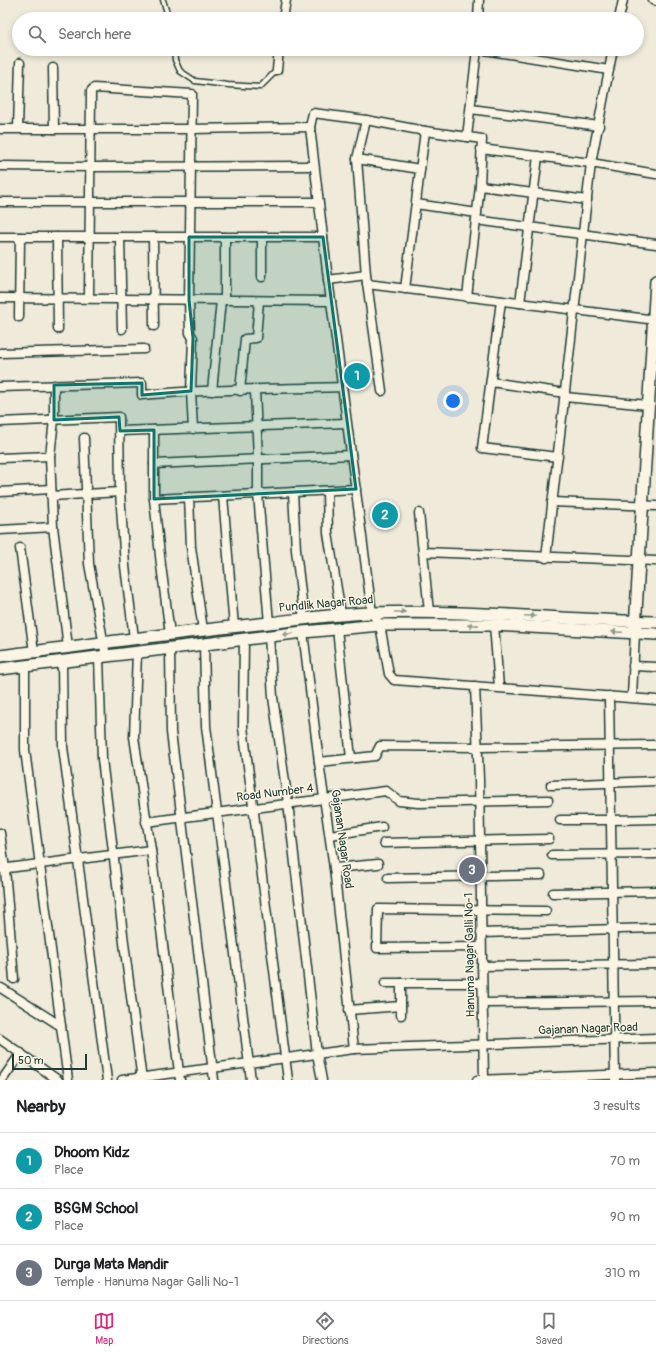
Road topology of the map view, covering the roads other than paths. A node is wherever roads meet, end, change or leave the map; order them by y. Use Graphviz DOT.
graph roads {
  1 [pos="163,0"];
  2 [pos="286,0"];
  3 [pos="479,0"];
  4 [pos="623,0"];
  5 [pos="653,0"];
  6 [pos="656,1"];
  7 [pos="167,12"];
  8 [pos="284,12"];
  9 [pos="478,12"];
  10 [pos="620,12"];
  11 [pos="175,56"];
  12 [pos="278,56"];
  13 [pos="476,56"];
  14 [pos="521,56"];
  15 [pos="612,56"];
  16 [pos="20,63"];
  17 [pos="53,68"];
  18 [pos="277,70"];
  19 [pos="609,70"];
  20 [pos="471,109"];
  21 [pos="366,120"];
  22 [pos="599,126"];
  23 [pos="310,127"];
  24 [pos="18,128"];
  25 [pos="0,129"];
  26 [pos="54,129"];
  27 [pos="90,129"];
  28 [pos="191,129"];
  29 [pos="425,130"];
  30 [pos="468,137"];
  31 [pos="481,149"];
  32 [pos="538,156"];
  33 [pos="357,159"];
  34 [pos="591,163"];
  35 [pos="0,166"];
  36 [pos="190,166"];
  37 [pos="314,166"];
  38 [pos="90,167"];
  39 [pos="420,169"];
  40 [pos="656,174"];
  41 [pos="480,186"];
  42 [pos="533,192"];
  43 [pos="587,200"];
  44 [pos="0,202"];
  45 [pos="89,202"];
  46 [pos="191,202"];
  47 [pos="318,202"];
  48 [pos="416,204"];
  49 [pos="476,216"];
  50 [pos="529,228"];
  51 [pos="583,235"];
  52 [pos="0,237"];
  53 [pos="20,237"];
  54 [pos="57,237"];
  55 [pos="90,237"];
  56 [pos="120,237"];
  57 [pos="153,237"];
  58 [pos="189,237"];
  59 [pos="225,237"];
  60 [pos="262,237"];
  61 [pos="323,237"];
  62 [pos="656,244"];
  63 [pos="262,277"];
  64 [pos="328,280"];
  65 [pos="367,280"];
  66 [pos="656,281"];
  67 [pos="405,289"];
  68 [pos="467,296"];
  69 [pos="0,298"];
  70 [pos="19,298"];
  71 [pos="58,298"];
  72 [pos="88,298"];
  73 [pos="121,298"];
  74 [pos="154,299"];
  75 [pos="189,300"];
  76 [pos="223,300"];
  77 [pos="259,301"];
  78 [pos="331,301"];
  79 [pos="500,301"];
  80 [pos="520,303"];
  81 [pos="575,310"];
  82 [pos="19,317"];
  83 [pos="655,320"];
  84 [pos="154,326"];
  85 [pos="58,329"];
  86 [pos="122,329"];
  87 [pos="144,349"];
  88 [pos="0,353"];
  89 [pos="490,382"];
  90 [pos="54,386"];
  91 [pos="0,387"];
  92 [pos="342,387"];
  93 [pos="255,390"];
  94 [pos="190,391"];
  95 [pos="212,391"];
  96 [pos="240,391"];
  97 [pos="382,391"];
  98 [pos="653,394"];
  99 [pos="565,395"];
  100 [pos="648,405"];
  101 [pos="54,420"];
  102 [pos="0,422"];
  103 [pos="346,423"];
  104 [pos="256,426"];
  105 [pos="193,429"];
  106 [pos="154,430"];
  107 [pos="120,431"];
  108 [pos="84,438"];
  109 [pos="351,455"];
  110 [pos="50,456"];
  111 [pos="558,457"];
  112 [pos="0,458"];
  113 [pos="258,459"];
  114 [pos="154,464"];
  115 [pos="356,488"];
  116 [pos="327,490"];
  117 [pos="0,492"];
  118 [pos="120,492"];
  119 [pos="293,492"];
  120 [pos="51,493"];
  121 [pos="87,494"];
  122 [pos="258,494"];
  123 [pos="223,496"];
  124 [pos="189,498"];
  125 [pos="154,499"];
  126 [pos="552,502"];
  127 [pos="642,506"];
  128 [pos="656,506"];
  129 [pos="419,513"];
  130 [pos="53,527"];
  131 [pos="0,530"];
  132 [pos="20,548"];
  133 [pos="423,552"];
  134 [pos="546,558"];
  135 [pos="639,561"];
  136 [pos="656,562"];
  137 [pos="429,612"];
  138 [pos="372,613"];
  139 [pos="341,614"];
  140 [pos="304,619"];
  141 [pos="656,622"];
  142 [pos="269,623"];
  143 [pos="380,625"];
  144 [pos="494,625"];
  145 [pos="234,626"];
  146 [pos="635,627"];
  147 [pos="337,629"];
  148 [pos="203,630"];
  149 [pos="303,632"];
  150 [pos="170,634"];
  151 [pos="656,634"];
  152 [pos="269,636"];
  153 [pos="134,638"];
  154 [pos="244,639"];
  155 [pos="104,643"];
  156 [pos="204,644"];
  157 [pos="68,647"];
  158 [pos="170,648"];
  159 [pos="34,652"];
  160 [pos="137,652"];
  161 [pos="0,656"];
  162 [pos="103,656"];
  163 [pos="62,662"];
  164 [pos="25,666"];
  165 [pos="633,666"];
  166 [pos="656,667"];
  167 [pos="0,669"];
  168 [pos="474,686"];
  169 [pos="499,688"];
  170 [pos="609,696"];
  171 [pos="632,697"];
  172 [pos="656,700"];
  173 [pos="656,745"];
  174 [pos="610,746"];
  175 [pos="478,747"];
  176 [pos="351,758"];
  177 [pos="319,762"];
  178 [pos="656,781"];
  179 [pos="611,783"];
  180 [pos="551,784"];
  181 [pos="324,799"];
  182 [pos="548,800"];
  183 [pos="479,801"];
  184 [pos="288,803"];
  185 [pos="253,808"];
  186 [pos="216,813"];
  187 [pos="181,817"];
  188 [pos="656,819"];
  189 [pos="560,820"];
  190 [pos="612,820"];
  191 [pos="146,822"];
  192 [pos="382,827"];
  193 [pos="0,833"];
  194 [pos="330,835"];
  195 [pos="549,839"];
  196 [pos="480,840"];
  197 [pos="384,842"];
  198 [pos="151,850"];
  199 [pos="114,854"];
  200 [pos="656,854"];
  201 [pos="552,855"];
  202 [pos="612,855"];
  203 [pos="79,859"];
  204 [pos="40,864"];
  205 [pos="378,864"];
  206 [pos="334,868"];
  207 [pos="2,869"];
  208 [pos="480,876"];
  209 [pos="541,876"];
  210 [pos="388,878"];
  211 [pos="656,891"];
  212 [pos="553,893"];
  213 [pos="613,893"];
  214 [pos="481,910"];
  215 [pos="546,911"];
  216 [pos="656,928"];
  217 [pos="613,930"];
  218 [pos="481,933"];
  219 [pos="481,947"];
  220 [pos="656,964"];
  221 [pos="614,965"];
  222 [pos="482,966"];
  223 [pos="14,979"];
  224 [pos="482,983"];
  225 [pos="385,984"];
  226 [pos="400,984"];
  227 [pos="1,988"];
  228 [pos="656,1001"];
  229 [pos="614,1002"];
  230 [pos="482,1003"];
  231 [pos="400,1006"];
  232 [pos="349,1010"];
  233 [pos="401,1015"];
  234 [pos="61,1026"];
  235 [pos="656,1038"];
  236 [pos="0,1039"];
  237 [pos="614,1040"];
  238 [pos="484,1045"];
  239 [pos="354,1049"];
  240 [pos="21,1053"];
  241 [pos="318,1054"];
  242 [pos="286,1058"];
  243 [pos="248,1063"];
  244 [pos="213,1068"];
  245 [pos="656,1073"];
  246 [pos="179,1076"];
  247 [pos="615,1077"];
  248 [pos="142,1079"];
  249 [pos="2,1080"];
  250 [pos="58,1080"];
  251 [pos="68,1080"];
  252 [pos="107,1080"];
  253 [pos="122,1080"];
  254 [pos="214,1080"];
  255 [pos="251,1080"];
  256 [pos="288,1080"];
  257 [pos="322,1080"];
  258 [pos="482,1080"];
  1 -- 7 [label="lane"];
  2 -- 8 [label="street"];
  3 -- 9 [label="street"];
  4 -- 10 [label="street"];
  5 -- 6 [label="street"];
  11 -- 18 [label="lane"];
  12 -- 18 [label="street"];
  13 -- 20 [label="street"];
  14 -- 19 [label="street"];
  15 -- 19 [label="street"];
  16 -- 24 [label="street"];
  17 -- 26 [label="street"];
  19 -- 22 [label="street"];
  20 -- 22 [label="street"];
  20 -- 30 [label="street"];
  21 -- 23 [label="street"];
  21 -- 29 [label="street"];
  21 -- 33 [label="street"];
  22 -- 34 [label="street"];
  23 -- 28 [label="street"];
  23 -- 37 [label="street"];
  24 -- 25 [label="street"];
  24 -- 26 [label="street"];
  26 -- 27 [label="street"];
  27 -- 28 [label="street"];
  27 -- 28 [label="street"];
  27 -- 38 [label="street"];
  28 -- 36 [label="street"];
  29 -- 30 [label="street"];
  29 -- 39 [label="street"];
  30 -- 31 [label="street"];
  31 -- 32 [label="street"];
  31 -- 41 [label="street"];
  32 -- 34 [label="street"];
  32 -- 42 [label="street"];
  33 -- 39 [label="street"];
  33 -- 65 [label="street"];
  34 -- 40 [label="street"];
  34 -- 43 [label="street"];
  35 -- 38 [label="street"];
  36 -- 37 [label="street"];
  36 -- 38 [label="street"];
  36 -- 46 [label="street"];
  37 -- 47 [label="street"];
  38 -- 45 [label="street"];
  39 -- 48 [label="street"];
  41 -- 42 [label="street"];
  41 -- 49 [label="street"];
  42 -- 43 [label="street"];
  42 -- 50 [label="street"];
  43 -- 51 [label="street"];
  44 -- 45 [label="street"];
  45 -- 46 [label="street"];
  45 -- 55 [label="street"];
  46 -- 47 [label="street"];
  46 -- 58 [label="street"];
  47 -- 61 [label="street"];
  48 -- 49 [label="street"];
  48 -- 67 [label="street"];
  49 -- 50 [label="street"];
  49 -- 68 [label="street"];
  50 -- 51 [label="street"];
  50 -- 80 [label="street"];
  51 -- 62 [label="street"];
  51 -- 81 [label="street"];
  52 -- 53 [label="street"];
  53 -- 54 [label="street"];
  53 -- 70 [label="street"];
  54 -- 55 [label="street"];
  54 -- 71 [label="street"];
  55 -- 56 [label="street"];
  55 -- 72 [label="street"];
  56 -- 57 [label="street"];
  56 -- 73 [label="street"];
  57 -- 58 [label="street"];
  57 -- 74 [label="street"];
  58 -- 59 [label="street"];
  58 -- 75 [label="street"];
  59 -- 60 [label="street"];
  59 -- 76 [label="street"];
  60 -- 61 [label="street"];
  60 -- 63 [label="street"];
  61 -- 64 [label="street"];
  64 -- 65 [label="street"];
  64 -- 78 [label="street"];
  65 -- 67 [label="street"];
  65 -- 97 [label="street"];
  66 -- 83 [label="main road"];
  67 -- 68 [label="street"];
  68 -- 79 [label="street"];
  69 -- 70 [label="street"];
  70 -- 71 [label="street"];
  70 -- 82 [label="street"];
  71 -- 72 [label="street"];
  71 -- 85 [label="street"];
  72 -- 73 [label="street"];
  73 -- 74 [label="street"];
  73 -- 86 [label="street"];
  74 -- 75 [label="street"];
  74 -- 84 [label="street"];
  75 -- 76 [label="street"];
  75 -- 94 [label="street"];
  76 -- 77 [label="street"];
  76 -- 95 [label="street"];
  77 -- 78 [label="street"];
  77 -- 96 [label="street"];
  78 -- 92 [label="street"];
  79 -- 80 [label="street"];
  79 -- 89 [label="street"];
  80 -- 81 [label="street"];
  81 -- 83 [label="street"];
  81 -- 99 [label="street"];
  83 -- 98 [label="main road"];
  87 -- 88 [label="street"];
  89 -- 99 [label="street"];
  89 -- 111 [label="street"];
  90 -- 91 [label="street"];
  90 -- 94 [label="street"];
  90 -- 101 [label="street"];
  92 -- 93 [label="street"];
  92 -- 103 [label="street"];
  93 -- 96 [label="street"];
  93 -- 104 [label="street"];
  94 -- 95 [label="street"];
  94 -- 105 [label="street"];
  95 -- 96 [label="street"];
  98 -- 100 [label="main road"];
  99 -- 100 [label="street"];
  99 -- 111 [label="street"];
  100 -- 127 [label="main road"];
  101 -- 102 [label="street"];
  101 -- 107 [label="street"];
  101 -- 110 [label="street"];
  103 -- 104 [label="street"];
  103 -- 109 [label="street"];
  104 -- 105 [label="street"];
  104 -- 113 [label="street"];
  105 -- 106 [label="street"];
  106 -- 107 [label="street"];
  106 -- 114 [label="street"];
  107 -- 118 [label="street"];
  108 -- 121 [label="street"];
  109 -- 113 [label="street"];
  109 -- 115 [label="street"];
  110 -- 112 [label="street"];
  110 -- 120 [label="street"];
  111 -- 126 [label="street"];
  113 -- 114 [label="street"];
  113 -- 122 [label="street"];
  114 -- 125 [label="street"];
  115 -- 116 [label="street"];
  115 -- 138 [label="street"];
  116 -- 119 [label="street"];
  116 -- 139 [label="street"];
  117 -- 120 [label="street"];
  118 -- 121 [label="street"];
  118 -- 153 [label="street"];
  119 -- 122 [label="street"];
  119 -- 140 [label="street"];
  120 -- 121 [label="street"];
  120 -- 130 [label="street"];
  121 -- 155 [label="street"];
  122 -- 123 [label="street"];
  122 -- 142 [label="street"];
  123 -- 124 [label="street"];
  123 -- 145 [label="street"];
  124 -- 125 [label="street"];
  124 -- 148 [label="street"];
  125 -- 150 [label="street"];
  126 -- 127 [label="street"];
  126 -- 134 [label="street"];
  127 -- 128 [label="street"];
  127 -- 135 [label="main road"];
  129 -- 133 [label="street"];
  130 -- 131 [label="street"];
  130 -- 157 [label="street"];
  132 -- 159 [label="street"];
  133 -- 134 [label="street"];
  133 -- 137 [label="street"];
  134 -- 135 [label="street"];
  135 -- 136 [label="street"];
  135 -- 146 [label="main road"];
  138 -- 137 [label="main road, Pundlik Nagar Road, one-way"];
  137 -- 146 [label="main road, Pundlik Nagar Road, one-way"];
  138 -- 139 [label="main road, Pundlik Nagar Road"];
  138 -- 143 [label="street"];
  139 -- 140 [label="main road, Pundlik Nagar Road"];
  140 -- 142 [label="main road, Pundlik Nagar Road"];
  141 -- 146 [label="main road, Pundlik Nagar Road"];
  142 -- 145 [label="main road, Pundlik Nagar Road"];
  144 -- 143 [label="main road, Pundlik Nagar Road, one-way"];
  143 -- 147 [label="main road, Pundlik Nagar Road"];
  143 -- 168 [label="street"];
  146 -- 144 [label="main road, Pundlik Nagar Road, one-way"];
  144 -- 169 [label="street"];
  145 -- 148 [label="main road, Pundlik Nagar Road"];
  146 -- 151 [label="main road, Pundlik Nagar Road"];
  146 -- 165 [label="street"];
  147 -- 149 [label="main road, Pundlik Nagar Road"];
  147 -- 176 [label="street"];
  148 -- 150 [label="main road, Pundlik Nagar Road"];
  149 -- 152 [label="main road, Pundlik Nagar Road, one-way"];
  149 -- 177 [label="street, Gajanan Nagar Road"];
  150 -- 153 [label="main road, Pundlik Nagar Road"];
  152 -- 154 [label="main road, Pundlik Nagar Road"];
  152 -- 184 [label="street"];
  153 -- 155 [label="main road, Pundlik Nagar Road"];
  154 -- 156 [label="main road, Pundlik Nagar Road"];
  154 -- 185 [label="street"];
  155 -- 157 [label="main road, Pundlik Nagar Road"];
  155 -- 162 [label="street"];
  156 -- 158 [label="main road, Pundlik Nagar Road"];
  156 -- 186 [label="street"];
  157 -- 159 [label="main road, Pundlik Nagar Road"];
  158 -- 160 [label="main road, Pundlik Nagar Road"];
  158 -- 187 [label="street"];
  159 -- 161 [label="main road, Pundlik Nagar Road"];
  160 -- 162 [label="main road, Pundlik Nagar Road"];
  160 -- 191 [label="street"];
  162 -- 163 [label="main road, Pundlik Nagar Road"];
  162 -- 199 [label="street"];
  163 -- 164 [label="main road, Pundlik Nagar Road"];
  163 -- 203 [label="street"];
  164 -- 167 [label="main road, Pundlik Nagar Road"];
  164 -- 204 [label="street"];
  165 -- 166 [label="street"];
  165 -- 171 [label="street"];
  168 -- 169 [label="street"];
  168 -- 175 [label="street, Hanuma Nagar Galli No-1"];
  169 -- 170 [label="street"];
  170 -- 171 [label="street"];
  170 -- 174 [label="street"];
  171 -- 172 [label="street"];
  173 -- 174 [label="street"];
  174 -- 175 [label="street"];
  174 -- 179 [label="street"];
  175 -- 176 [label="street"];
  175 -- 183 [label="street, Hanuma Nagar Galli No-1"];
  176 -- 177 [label="street"];
  177 -- 181 [label="street, Gajanan Nagar Road"];
  178 -- 179 [label="street"];
  179 -- 180 [label="street"];
  179 -- 190 [label="street"];
  181 -- 183 [label="street, Road Number 4"];
  181 -- 184 [label="street, Road Number 4"];
  181 -- 194 [label="street, Gajanan Nagar Road"];
  182 -- 183 [label="street, Road Number 4"];
  183 -- 196 [label="street, Hanuma Nagar Galli No-1"];
  184 -- 185 [label="street, Road Number 4"];
  184 -- 241 [label="street"];
  185 -- 186 [label="street, Road Number 4"];
  185 -- 242 [label="street"];
  186 -- 187 [label="street, Road Number 4"];
  186 -- 243 [label="street"];
  187 -- 191 [label="street, Road Number 4"];
  187 -- 244 [label="street"];
  188 -- 190 [label="street"];
  189 -- 190 [label="street"];
  190 -- 202 [label="street"];
  191 -- 198 [label="street"];
  192 -- 194 [label="street"];
  193 -- 207 [label="street"];
  194 -- 206 [label="street, Gajanan Nagar Road"];
  195 -- 196 [label="street"];
  196 -- 197 [label="street"];
  196 -- 208 [label="street, Hanuma Nagar Galli No-1"];
  198 -- 199 [label="street"];
  198 -- 246 [label="street"];
  199 -- 203 [label="street"];
  199 -- 248 [label="street"];
  200 -- 202 [label="street"];
  201 -- 202 [label="street"];
  202 -- 213 [label="street"];
  203 -- 204 [label="street"];
  203 -- 252 [label="street"];
  204 -- 207 [label="street"];
  204 -- 234 [label="street"];
  205 -- 206 [label="street"];
  206 -- 232 [label="street, Gajanan Nagar Road"];
  207 -- 223 [label="street"];
  208 -- 209 [label="street"];
  208 -- 210 [label="street"];
  208 -- 214 [label="street, Hanuma Nagar Galli No-1"];
  211 -- 213 [label="street"];
  212 -- 213 [label="street"];
  213 -- 217 [label="street"];
  214 -- 215 [label="street"];
  214 -- 218 [label="street, Hanuma Nagar Galli No-1"];
  214 -- 219 [label="street"];
  216 -- 217 [label="street"];
  217 -- 218 [label="street"];
  217 -- 221 [label="street"];
  218 -- 219 [label="street, Hanuma Nagar Galli No-1"];
  219 -- 222 [label="street, Hanuma Nagar Galli No-1"];
  220 -- 221 [label="street"];
  221 -- 222 [label="street"];
  221 -- 229 [label="street"];
  222 -- 224 [label="street, Hanuma Nagar Galli No-1"];
  224 -- 226 [label="street"];
  224 -- 230 [label="street, Hanuma Nagar Galli No-1"];
  225 -- 226 [label="street"];
  226 -- 231 [label="street"];
  227 -- 234 [label="street"];
  228 -- 229 [label="street"];
  229 -- 230 [label="street"];
  229 -- 237 [label="street"];
  230 -- 238 [label="street, Hanuma Nagar Galli No-1"];
  231 -- 232 [label="street"];
  231 -- 233 [label="street"];
  232 -- 239 [label="street, Gajanan Nagar Road"];
  234 -- 251 [label="street"];
  235 -- 237 [label="street, Gajanan Nagar Road"];
  236 -- 240 [label="street"];
  237 -- 238 [label="street, Gajanan Nagar Road"];
  237 -- 247 [label="street"];
  238 -- 239 [label="street, Gajanan Nagar Road"];
  238 -- 258 [label="street, Hanuma Nagar Galli No-1"];
  239 -- 241 [label="street, Gajanan Nagar Road"];
  240 -- 249 [label="street"];
  240 -- 250 [label="street"];
  241 -- 242 [label="street, Gajanan Nagar Road"];
  241 -- 257 [label="street"];
  242 -- 243 [label="street, Gajanan Nagar Road"];
  242 -- 256 [label="street"];
  243 -- 244 [label="street, Gajanan Nagar Road"];
  243 -- 255 [label="street"];
  244 -- 246 [label="street, Gajanan Nagar Road"];
  244 -- 254 [label="street"];
  245 -- 247 [label="street"];
  246 -- 248 [label="street, Gajanan Nagar Road"];
  247 -- 258 [label="street"];
  248 -- 253 [label="street, Gajanan Nagar Road"];
}
